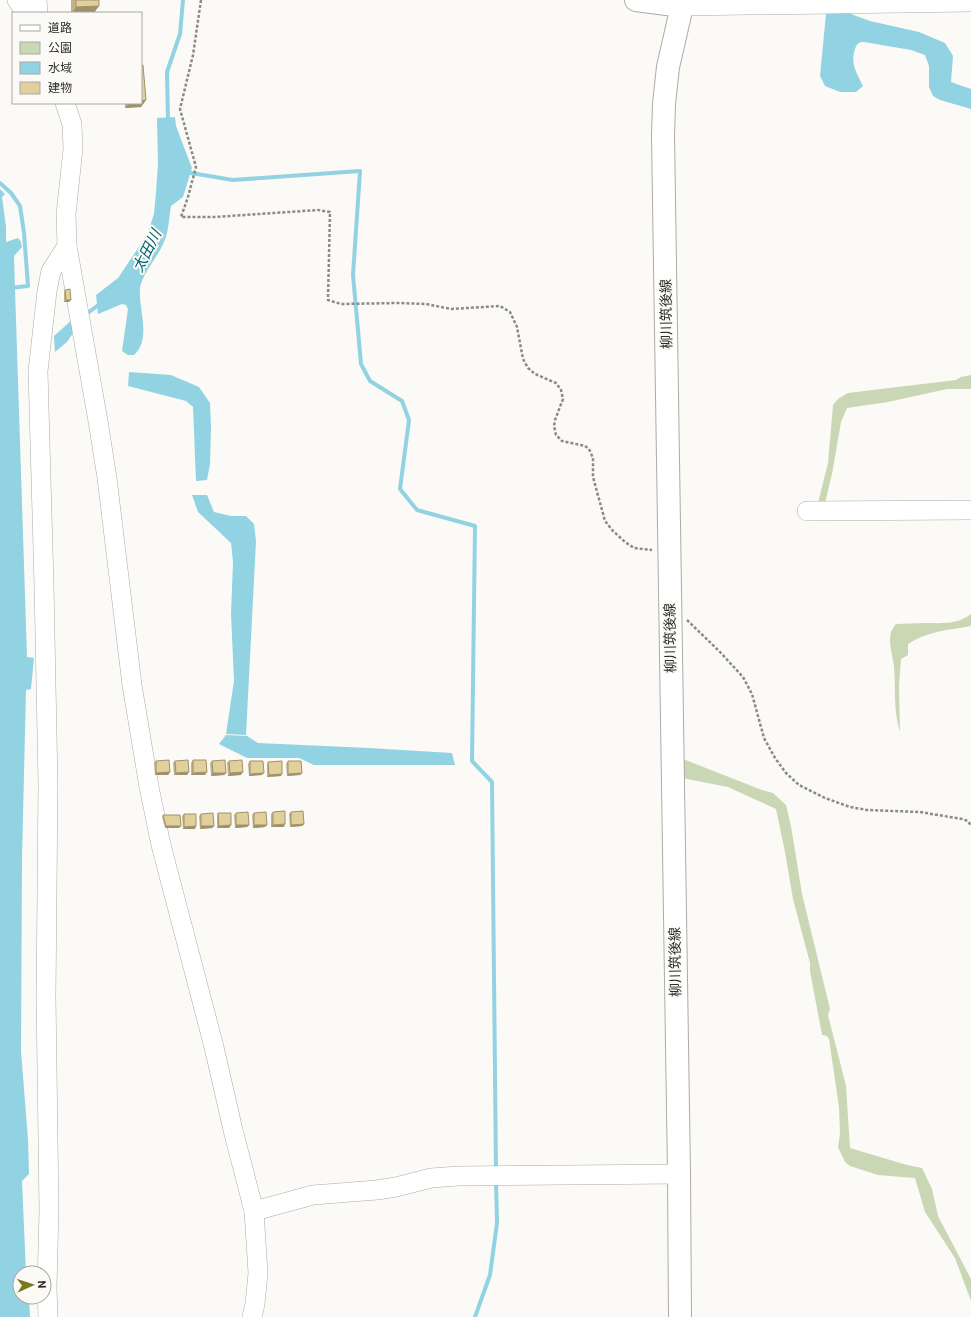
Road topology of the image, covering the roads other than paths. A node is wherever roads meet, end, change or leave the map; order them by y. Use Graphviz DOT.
graph roads {
  1 [pos="17,0"];
  2 [pos="37,0"];
  3 [pos="636,0"];
  4 [pos="971,2"];
  5 [pos="682,3"];
  6 [pos="25,12"];
  7 [pos="38,12"];
  8 [pos="66,104"];
  9 [pos="67,246"];
  10 [pos="971,510"];
  11 [pos="807,511"];
  12 [pos="679,1174"];
  13 [pos="254,1211"];
  14 [pos="48,1317"];
  15 [pos="252,1317"];
  16 [pos="680,1317"];
  1 -- 6 [label="street"];
  2 -- 7 [label="street"];
  3 -- 5 [label="main road"];
  4 -- 5 [label="street"];
  5 -- 12 [label="main road, 柳川筑後線"];
  8 -- 9 [label="street"];
  9 -- 13 [label="street"];
  9 -- 14 [label="street"];
  10 -- 11 [label="street"];
  12 -- 13 [label="street"];
  12 -- 16 [label="main road, 柳川筑後線"];
  13 -- 15 [label="street"];
}
